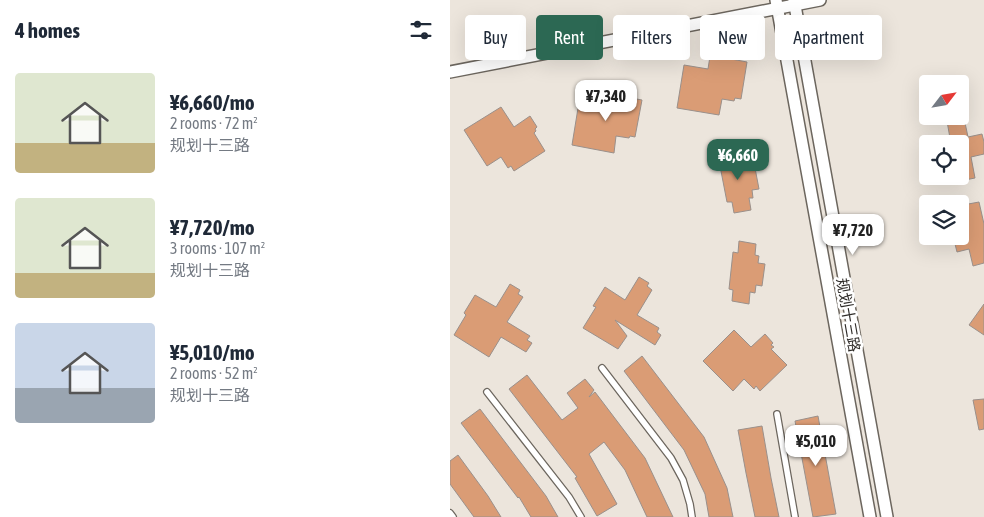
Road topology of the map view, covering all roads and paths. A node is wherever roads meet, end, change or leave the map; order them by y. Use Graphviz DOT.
graph roads {
  1 [pos="820,0"];
  2 [pos="794,2"];
  3 [pos="777,4"];
  4 [pos="450,72"];
  5 [pos="602,368"];
  6 [pos="487,392"];
  7 [pos="777,414"];
  8 [pos="450,514"];
  9 [pos="453,517"];
  10 [pos="581,517"];
  11 [pos="692,517"];
  12 [pos="795,517"];
  13 [pos="870,517"];
  14 [pos="887,517"];
  1 -- 2 [label="street"];
  2 -- 3 [label="street"];
  2 -- 14 [label="street, 规划十三路"];
  3 -- 4 [label="street"];
  3 -- 13 [label="street, 规划十三路"];
  5 -- 11 [label="lane"];
  6 -- 10 [label="lane"];
  7 -- 12 [label="lane"];
  8 -- 9 [label="lane"];
}
